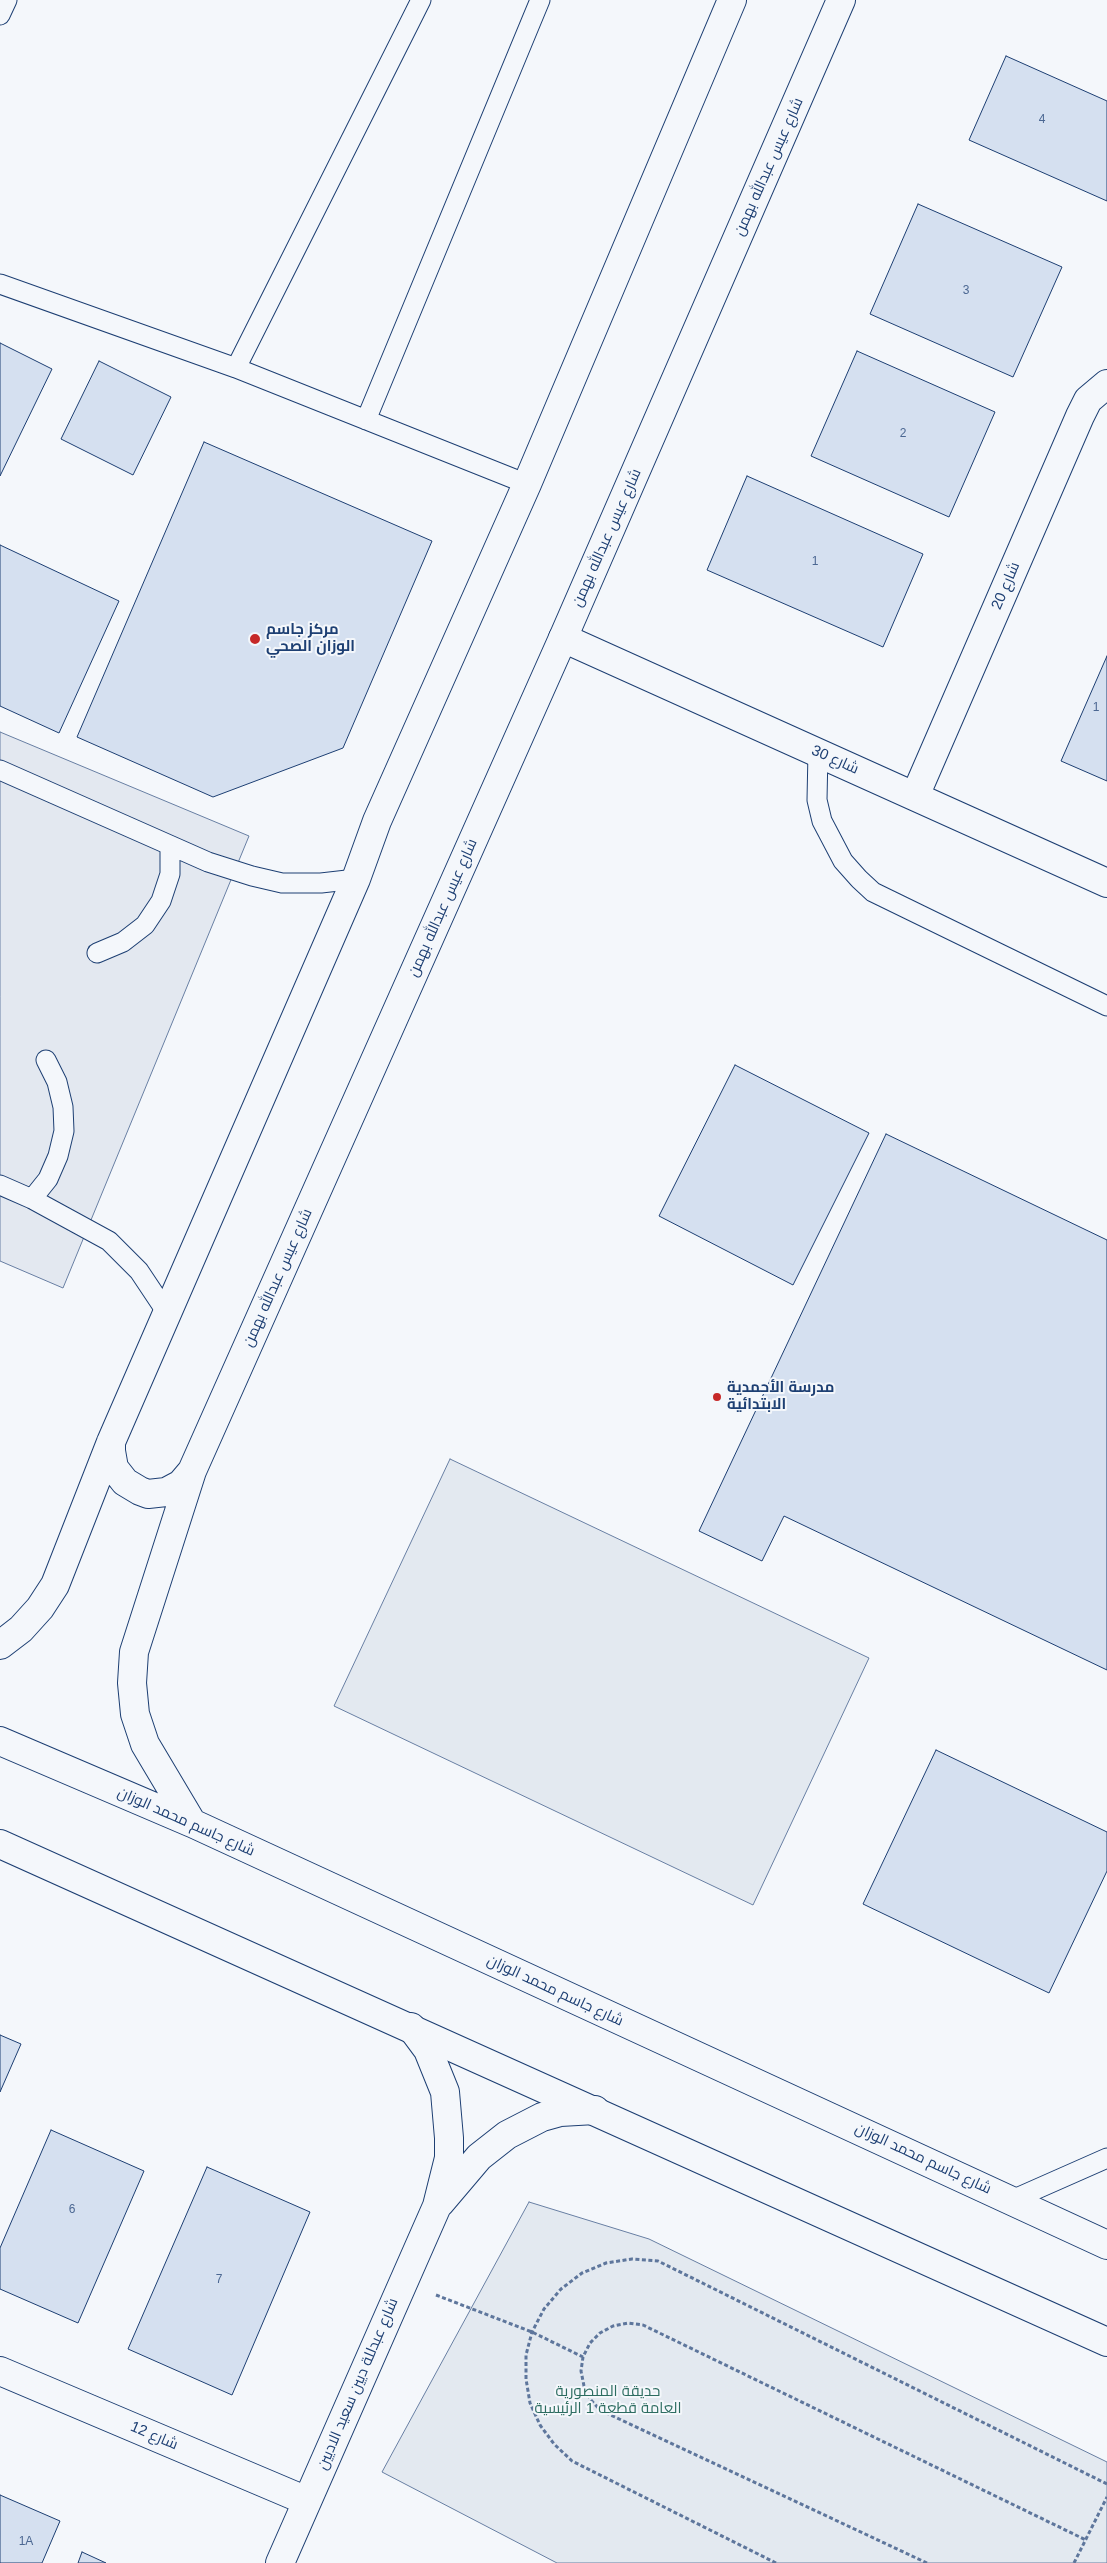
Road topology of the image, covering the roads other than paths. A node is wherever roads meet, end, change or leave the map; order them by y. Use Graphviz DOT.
graph roads {
  1 [pos="7,0"];
  2 [pos="421,0"];
  3 [pos="540,0"];
  4 [pos="732,0"];
  5 [pos="841,0"];
  6 [pos="0,15"];
  7 [pos="0,284"];
  8 [pos="236,368"];
  9 [pos="1107,384"];
  10 [pos="366,420"];
  11 [pos="526,484"];
  12 [pos="563,638"];
  13 [pos="818,752"];
  14 [pos="0,770"];
  15 [pos="915,796"];
  16 [pos="170,846"];
  17 [pos="356,879"];
  18 [pos="1107,883"];
  19 [pos="98,953"];
  20 [pos="1107,1006"];
  21 [pos="46,1060"];
  22 [pos="0,1185"];
  23 [pos="32,1199"];
  24 [pos="167,1313"];
  25 [pos="111,1442"];
  26 [pos="192,1471"];
  27 [pos="0,1645"];
  28 [pos="0,1742"];
  29 [pos="192,1823"];
  30 [pos="0,1844"];
  31 [pos="411,2027"];
  32 [pos="595,2110"];
  33 [pos="1107,2158"];
  34 [pos="1012,2200"];
  35 [pos="438,2206"];
  36 [pos="1107,2245"];
  37 [pos="1107,2342"];
  38 [pos="0,2371"];
  39 [pos="308,2500"];
  40 [pos="280,2563"];
  1 -- 6 [label="lane"];
  2 -- 8 [label="lane"];
  3 -- 10 [label="lane"];
  4 -- 11 [label="street"];
  5 -- 12 [label="street, شارع عيس عبدالله بهمن"];
  7 -- 8 [label="lane"];
  8 -- 10 [label="lane"];
  9 -- 15 [label="street, شارع 20"];
  10 -- 11 [label="lane"];
  11 -- 17 [label="street"];
  12 -- 13 [label="street, شارع 30"];
  12 -- 26 [label="street, شارع عيس عبدالله بهمن"];
  13 -- 15 [label="street, شارع 30"];
  13 -- 20 [label="lane"];
  14 -- 16 [label="lane"];
  15 -- 18 [label="street, شارع 30"];
  16 -- 17 [label="lane"];
  16 -- 19 [label="lane"];
  17 -- 24 [label="street"];
  21 -- 23 [label="lane"];
  22 -- 23 [label="lane"];
  23 -- 24 [label="lane"];
  24 -- 25 [label="street"];
  25 -- 26 [label="street"];
  25 -- 27 [label="street"];
  26 -- 29 [label="street, شارع عيس عبدالله بهمن"];
  28 -- 29 [label="street, شارع جاسم محمد الوزان"];
  29 -- 34 [label="street, شارع جاسم محمد الوزان"];
  30 -- 31 [label="street"];
  31 -- 32 [label="street"];
  31 -- 35 [label="street, شارع عبدللة ديين سعيد الاديين"];
  32 -- 35 [label="street, شارع عبدللة ديين سعيد الاديين"];
  32 -- 37 [label="street"];
  33 -- 34 [label="lane"];
  34 -- 36 [label="street, شارع جاسم محمد الوزان"];
  35 -- 39 [label="street, شارع عبدللة ديين سعيد الاديين"];
  38 -- 39 [label="street, شارع 12"];
  39 -- 40 [label="street, شارع عبدللة ديين سعيد الاديين"];
}
